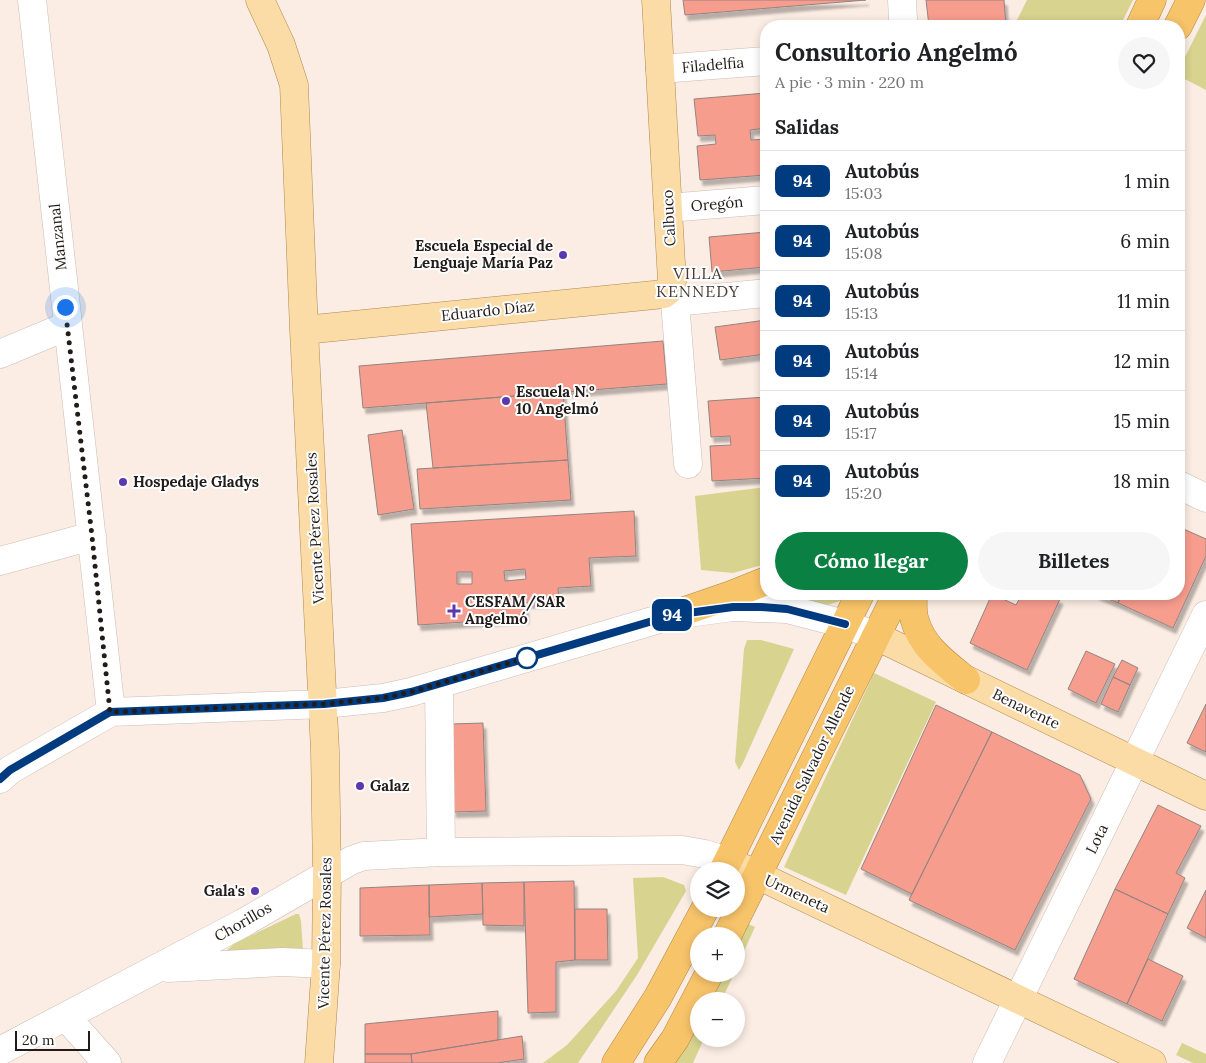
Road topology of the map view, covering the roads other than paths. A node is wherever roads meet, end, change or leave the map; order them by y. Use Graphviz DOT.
graph roads {
  1 [pos="32,0"];
  2 [pos="260,0"];
  3 [pos="656,0"];
  4 [pos="1152,0"];
  5 [pos="1191,0"];
  6 [pos="1143,20"];
  7 [pos="1181,20"];
  8 [pos="760,61"];
  9 [pos="660,69"];
  10 [pos="760,200"];
  11 [pos="668,208"];
  12 [pos="760,293"];
  13 [pos="672,296"];
  14 [pos="68,326"];
  15 [pos="304,330"];
  16 [pos="0,354"];
  17 [pos="688,464"];
  18 [pos="1185,488"];
  19 [pos="1206,498"];
  20 [pos="92,536"];
  21 [pos="0,561"];
  22 [pos="760,583"];
  23 [pos="857,600"];
  24 [pos="894,600"];
  25 [pos="913,600"];
  26 [pos="673,615"];
  27 [pos="1206,615"];
  28 [pos="845,624"];
  29 [pos="876,636"];
  30 [pos="966,680"];
  31 [pos="439,684"];
  32 [pos="324,704"];
  33 [pos="110,712"];
  34 [pos="1135,762"];
  35 [pos="0,779"];
  36 [pos="1206,796"];
  37 [pos="441,852"];
  38 [pos="719,862"];
  39 [pos="728,862"];
  40 [pos="745,871"];
  41 [pos="327,873"];
  42 [pos="758,875"];
  43 [pos="701,917"];
  44 [pos="732,927"];
  45 [pos="326,964"];
  46 [pos="157,969"];
  47 [pos="705,982"];
  48 [pos="1018,999"];
  49 [pos="66,1017"];
  50 [pos="0,1051"];
  51 [pos="107,1063"];
  52 [pos="319,1063"];
  53 [pos="616,1063"];
  54 [pos="658,1063"];
  55 [pos="988,1063"];
  56 [pos="1152,1063"];
  1 -- 14 [label="street, Manzanal"];
  2 -- 15 [label="main road, Vicente Pérez Rosales"];
  3 -- 9 [label="main road, Calbuco"];
  4 -- 6 [label="highway"];
  5 -- 7 [label="highway"];
  8 -- 9 [label="street, Filadelfia"];
  9 -- 11 [label="main road, Calbuco"];
  10 -- 11 [label="street, Oregón"];
  11 -- 13 [label="main road, Calbuco"];
  12 -- 13 [label="street, Eduardo Díaz"];
  13 -- 15 [label="main road, Eduardo Díaz"];
  13 -- 17 [label="street, Calbuco"];
  14 -- 16 [label="street"];
  14 -- 20 [label="street, Manzanal"];
  15 -- 32 [label="main road, Vicente Pérez Rosales"];
  18 -- 19 [label="street"];
  20 -- 21 [label="street"];
  20 -- 33 [label="street, Manzanal"];
  22 -- 26 [label="highway"];
  23 -- 28 [label="highway"];
  24 -- 29 [label="highway, Avenida Salvador Allende"];
  25 -- 30 [label="highway"];
  26 -- 28 [label="street, Benavente"];
  26 -- 31 [label="street, Benavente"];
  27 -- 34 [label="street, Lota"];
  28 -- 29 [label="street, Benavente"];
  28 -- 39 [label="highway"];
  29 -- 30 [label="main road, Benavente"];
  29 -- 42 [label="highway, Avenida Salvador Allende"];
  30 -- 34 [label="main road, Benavente"];
  31 -- 32 [label="street, Benavente"];
  31 -- 37 [label="street"];
  32 -- 33 [label="street, Benavente"];
  32 -- 41 [label="main road, Vicente Pérez Rosales"];
  33 -- 35 [label="street"];
  34 -- 36 [label="main road, Benavente"];
  34 -- 48 [label="street, Lota"];
  37 -- 38 [label="street, Urmeneta"];
  37 -- 41 [label="street, Urmeneta"];
  40 -- 42 [label="main road, Urmeneta"];
  41 -- 45 [label="main road, Vicente Pérez Rosales"];
  41 -- 46 [label="street, Chorillos"];
  42 -- 44 [label="highway, Avenida Salvador Allende"];
  42 -- 48 [label="main road, Urmeneta"];
  43 -- 53 [label="highway"];
  45 -- 46 [label="street, Chorillos"];
  45 -- 52 [label="main road, Vicente Pérez Rosales"];
  46 -- 49 [label="street, Chorillos"];
  47 -- 54 [label="highway"];
  48 -- 55 [label="street, Lota"];
  48 -- 56 [label="main road, Urmeneta"];
  49 -- 50 [label="street, Chorillos"];
  49 -- 51 [label="street"];
}
